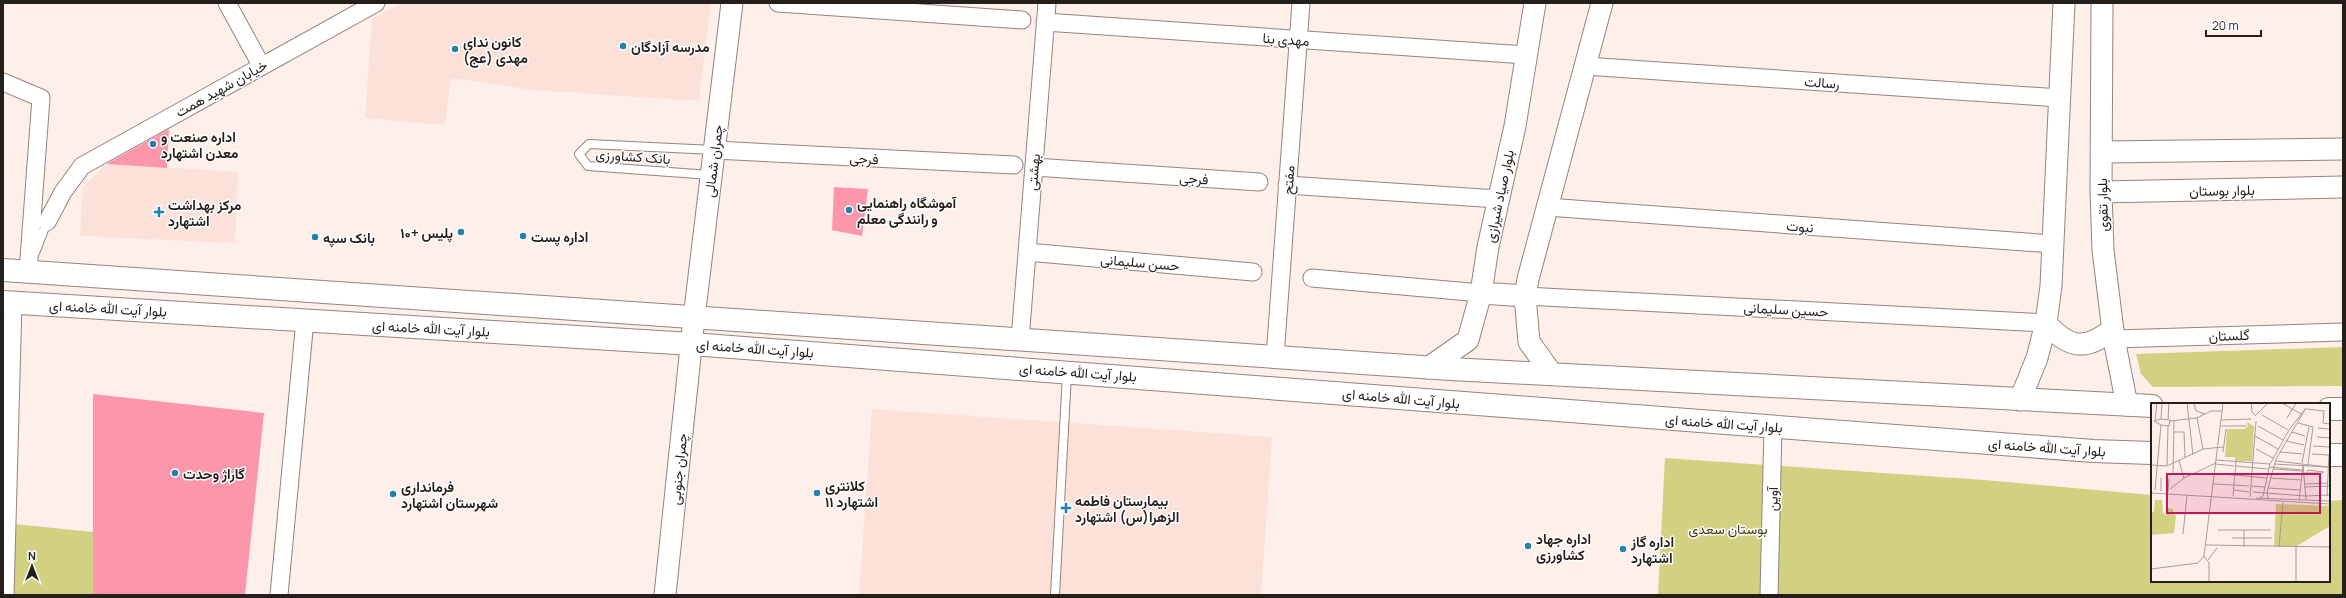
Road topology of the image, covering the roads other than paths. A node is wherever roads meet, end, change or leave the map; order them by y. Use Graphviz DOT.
graph roads {
  1 [pos="227,3"];
  2 [pos="376,3"];
  3 [pos="732,3"];
  4 [pos="778,3"];
  5 [pos="1047,3"];
  6 [pos="1300,3"];
  7 [pos="1535,3"];
  8 [pos="1602,3"];
  9 [pos="2064,3"];
  10 [pos="2102,3"];
  11 [pos="1022,20"];
  12 [pos="1045,22"];
  13 [pos="1298,40"];
  14 [pos="1526,55"];
  15 [pos="261,65"];
  16 [pos="1585,66"];
  17 [pos="3,82"];
  18 [pos="2060,98"];
  19 [pos="2343,149"];
  20 [pos="714,150"];
  21 [pos="2103,152"];
  22 [pos="1014,166"];
  23 [pos="1034,167"];
  24 [pos="711,176"];
  25 [pos="1259,182"];
  26 [pos="1287,185"];
  27 [pos="2343,187"];
  28 [pos="2101,192"];
  29 [pos="1498,199"];
  30 [pos="1547,207"];
  31 [pos="47,222"];
  32 [pos="2052,244"];
  33 [pos="1027,252"];
  34 [pos="3,270"];
  35 [pos="28,272"];
  36 [pos="1253,272"];
  37 [pos="1312,278"];
  38 [pos="1481,293"];
  39 [pos="1525,296"];
  40 [pos="8,302"];
  41 [pos="694,318"];
  42 [pos="305,320"];
  43 [pos="2046,323"];
  44 [pos="2343,332"];
  45 [pos="2114,334"];
  46 [pos="1020,340"];
  47 [pos="692,344"];
  48 [pos="1275,357"];
  49 [pos="1428,368"];
  50 [pos="1067,371"];
  51 [pos="1552,374"];
  52 [pos="2020,400"];
  53 [pos="2127,405"];
  54 [pos="2151,406"];
  55 [pos="2330,409"];
  56 [pos="2343,409"];
  57 [pos="1773,427"];
  58 [pos="2151,453"];
  59 [pos="2330,455"];
  60 [pos="2343,455"];
  61 [pos="5,595"];
  62 [pos="278,595"];
  63 [pos="665,595"];
  64 [pos="1055,595"];
  65 [pos="1769,595"];
  1 -- 15 [label="street"];
  2 -- 15 [label="street, خیابان شهید همت"];
  3 -- 20 [label="street, چمران شمالی"];
  4 -- 11 [label="street"];
  5 -- 12 [label="street, بهشتی"];
  6 -- 13 [label="street, مفتح"];
  7 -- 14 [label="street, بلوار صیاد شیرازی"];
  8 -- 16 [label="street"];
  9 -- 18 [label="street"];
  10 -- 21 [label="street, بلوار تقوی"];
  12 -- 13 [label="street, مهدی بنا"];
  12 -- 23 [label="street, بهشتی"];
  13 -- 14 [label="street, مهدی بنا"];
  13 -- 26 [label="street, مفتح"];
  14 -- 29 [label="street, بلوار صیاد شیرازی"];
  15 -- 31 [label="street, خیابان شهید همت"];
  16 -- 18 [label="street, رسالت"];
  16 -- 30 [label="street"];
  17 -- 35 [label="street"];
  18 -- 32 [label="street"];
  19 -- 21 [label="street"];
  20 -- 22 [label="street, فرجی"];
  20 -- 24 [label="street, چمران شمالی"];
  20 -- 24 [label="lane, بانک کشاورزی"];
  21 -- 28 [label="street, بلوار تقوی"];
  23 -- 25 [label="street, فرجی"];
  23 -- 33 [label="street, بهشتی"];
  24 -- 41 [label="street, چمران شمالی"];
  26 -- 29 [label="street"];
  26 -- 48 [label="street, مفتح"];
  27 -- 28 [label="street, بلوار بوستان"];
  28 -- 45 [label="street, بلوار تقوی"];
  29 -- 38 [label="street, بلوار صیاد شیرازی"];
  30 -- 32 [label="street, نبوت"];
  30 -- 39 [label="street"];
  31 -- 35 [label="lane"];
  32 -- 43 [label="street"];
  33 -- 36 [label="street, حسن سلیمانی"];
  33 -- 46 [label="street, بهشتی"];
  34 -- 35 [label="main road, بلوار آیت الله خامنه ای"];
  35 -- 41 [label="main road, بلوار آیت الله خامنه ای"];
  37 -- 38 [label="street"];
  38 -- 39 [label="street"];
  38 -- 49 [label="street, بلوار صیاد شیرازی"];
  39 -- 43 [label="street, حسین سلیمانی"];
  39 -- 51 [label="street"];
  40 -- 42 [label="main road, بلوار آیت الله خامنه ای"];
  40 -- 61 [label="street"];
  41 -- 46 [label="main road, بلوار آیت الله خامنه ای"];
  41 -- 47 [label="street, چمران شمالی"];
  42 -- 47 [label="main road, بلوار آیت الله خامنه ای"];
  42 -- 62 [label="street"];
  43 -- 45 [label="street"];
  43 -- 52 [label="street"];
  44 -- 45 [label="street, گلستان"];
  45 -- 53 [label="street, بلوار تقوی"];
  46 -- 48 [label="main road, بلوار آیت الله خامنه ای"];
  47 -- 50 [label="main road, بلوار آیت الله خامنه ای"];
  47 -- 63 [label="street, چمران جنوبی"];
  48 -- 49 [label="main road, بلوار آیت الله خامنه ای"];
  49 -- 51 [label="main road, بلوار آیت الله خامنه ای"];
  50 -- 57 [label="main road, بلوار آیت الله خامنه ای"];
  50 -- 64 [label="lane"];
  51 -- 52 [label="main road, بلوار آیت الله خامنه ای"];
  52 -- 53 [label="main road, بلوار آیت الله خامنه ای"];
  53 -- 54 [label="main road, بلوار آیت الله خامنه ای"];
  55 -- 56 [label="main road"];
  57 -- 58 [label="main road, بلوار آیت الله خامنه ای"];
  57 -- 65 [label="street, آوین"];
  59 -- 60 [label="main road"];
}
